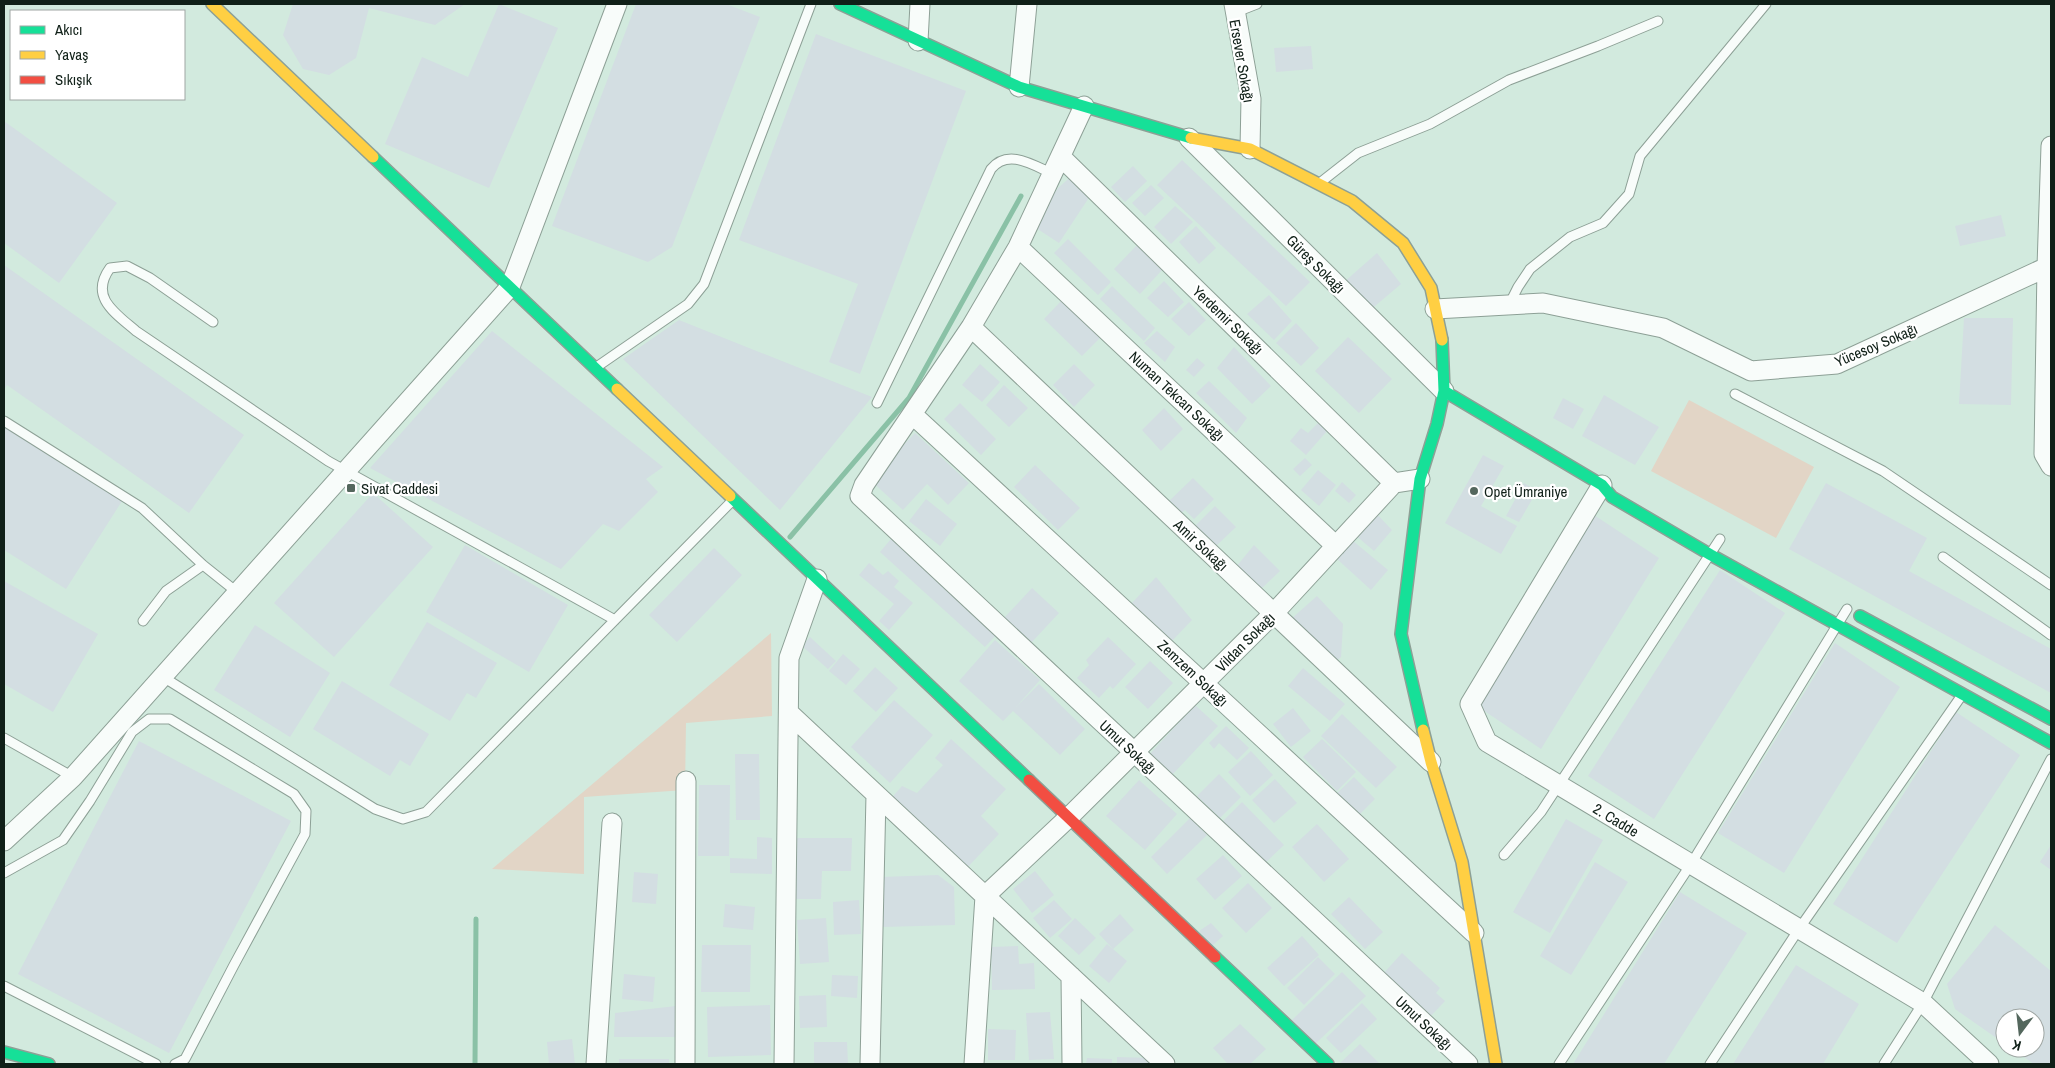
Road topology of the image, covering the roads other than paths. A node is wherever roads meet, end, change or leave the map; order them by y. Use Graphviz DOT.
graph roads {
  1 [pos="212,4"];
  2 [pos="617,4"];
  3 [pos="810,4"];
  4 [pos="840,4"];
  5 [pos="920,4"];
  6 [pos="1027,4"];
  7 [pos="1257,4"];
  8 [pos="1766,4"];
  9 [pos="1234,8"];
  10 [pos="1658,21"];
  11 [pos="918,41"];
  12 [pos="1019,87"];
  13 [pos="1084,106"];
  14 [pos="1189,138"];
  15 [pos="2051,146"];
  16 [pos="1250,149"];
  17 [pos="1057,165"];
  18 [pos="1319,183"];
  19 [pos="1018,247"];
  20 [pos="2049,266"];
  21 [pos="510,287"];
  22 [pos="1509,305"];
  23 [pos="1435,309"];
  24 [pos="213,322"];
  25 [pos="971,327"];
  26 [pos="596,368"];
  27 [pos="1444,391"];
  28 [pos="1735,394"];
  29 [pos="878,403"];
  30 [pos="912,414"];
  31 [pos="4,421"];
  32 [pos="2051,466"];
  33 [pos="348,470"];
  34 [pos="1420,480"];
  35 [pos="1394,483"];
  36 [pos="1607,484"];
  37 [pos="734,500"];
  38 [pos="1720,539"];
  39 [pos="1336,546"];
  40 [pos="1711,555"];
  41 [pos="1943,557"];
  42 [pos="204,565"];
  43 [pos="817,579"];
  44 [pos="2051,586"];
  45 [pos="238,592"];
  46 [pos="1843,607"];
  47 [pos="1274,613"];
  48 [pos="615,620"];
  49 [pos="143,621"];
  50 [pos="1839,624"];
  51 [pos="2051,635"];
  52 [pos="1974,676"];
  53 [pos="163,677"];
  54 [pos="1204,684"];
  55 [pos="1963,693"];
  56 [pos="789,713"];
  57 [pos="2051,719"];
  58 [pos="4,738"];
  59 [pos="2051,743"];
  60 [pos="1134,752"];
  61 [pos="2051,759"];
  62 [pos="1431,762"];
  63 [pos="73,777"];
  64 [pos="686,781"];
  65 [pos="1558,785"];
  66 [pos="876,794"];
  67 [pos="1068,818"];
  68 [pos="612,823"];
  69 [pos="4,840"];
  70 [pos="1504,855"];
  71 [pos="1691,864"];
  72 [pos="4,873"];
  73 [pos="985,896"];
  74 [pos="1799,929"];
  75 [pos="1474,933"];
  76 [pos="1071,976"];
  77 [pos="4,986"];
  78 [pos="1923,1003"];
  79 [pos="4,1052"];
  80 [pos="49,1064"];
  81 [pos="156,1064"];
  82 [pos="175,1064"];
  83 [pos="596,1064"];
  84 [pos="685,1064"];
  85 [pos="784,1064"];
  86 [pos="870,1064"];
  87 [pos="974,1064"];
  88 [pos="1072,1064"];
  89 [pos="1166,1064"];
  90 [pos="1328,1064"];
  91 [pos="1468,1064"];
  92 [pos="1496,1064"];
  93 [pos="1559,1064"];
  94 [pos="1710,1064"];
  95 [pos="1884,1064"];
  96 [pos="1989,1064"];
  1 -- 21 [label="street"];
  2 -- 21 [label="street"];
  3 -- 26 [label="lane"];
  4 -- 11 [label="street"];
  5 -- 11 [label="street"];
  6 -- 12 [label="street"];
  7 -- 9 [label="lane"];
  8 -- 22 [label="lane"];
  9 -- 16 [label="street, Ersever Sokağı"];
  10 -- 18 [label="lane"];
  11 -- 12 [label="street"];
  12 -- 13 [label="street"];
  13 -- 14 [label="street"];
  13 -- 17 [label="street"];
  14 -- 16 [label="street"];
  14 -- 27 [label="street, Güreş Sokağı"];
  15 -- 20 [label="street"];
  16 -- 18 [label="street"];
  17 -- 19 [label="street"];
  17 -- 29 [label="lane"];
  17 -- 35 [label="street, Yerdemir Sokağı"];
  18 -- 23 [label="street"];
  19 -- 25 [label="street"];
  19 -- 39 [label="street, Numan Tekcan Sokağı"];
  20 -- 22 [label="street, Yücesoy Sokağı"];
  20 -- 32 [label="street"];
  21 -- 26 [label="street"];
  21 -- 33 [label="street"];
  22 -- 23 [label="street, Yücesoy Sokağı"];
  23 -- 27 [label="street"];
  24 -- 33 [label="lane"];
  25 -- 30 [label="street"];
  25 -- 47 [label="street, Amir Sokağı"];
  26 -- 37 [label="street"];
  27 -- 34 [label="street"];
  27 -- 36 [label="street"];
  28 -- 44 [label="lane"];
  30 -- 54 [label="street, Zemzem Sokağı"];
  30 -- 60 [label="street, Umut Sokağı"];
  31 -- 42 [label="lane"];
  33 -- 45 [label="street"];
  33 -- 48 [label="lane"];
  34 -- 35 [label="street"];
  34 -- 62 [label="street"];
  35 -- 39 [label="street, Vildan Sokağı"];
  36 -- 40 [label="street"];
  36 -- 65 [label="street, 2. Cadde"];
  37 -- 43 [label="street"];
  37 -- 48 [label="lane"];
  38 -- 40 [label="lane"];
  39 -- 47 [label="street, Vildan Sokağı"];
  40 -- 50 [label="street"];
  40 -- 65 [label="lane"];
  41 -- 51 [label="lane"];
  42 -- 45 [label="lane"];
  42 -- 49 [label="lane"];
  43 -- 56 [label="street"];
  43 -- 67 [label="street"];
  45 -- 53 [label="street"];
  46 -- 50 [label="lane"];
  46 -- 52 [label="street"];
  47 -- 54 [label="street, Vildan Sokağı"];
  47 -- 62 [label="street, Amir Sokağı"];
  48 -- 53 [label="lane"];
  50 -- 55 [label="street"];
  50 -- 71 [label="lane"];
  52 -- 55 [label="lane"];
  52 -- 57 [label="street"];
  53 -- 63 [label="street"];
  54 -- 60 [label="street, Vildan Sokağı"];
  54 -- 75 [label="street, Zemzem Sokağı"];
  55 -- 59 [label="street"];
  55 -- 74 [label="lane"];
  56 -- 66 [label="street"];
  56 -- 85 [label="street"];
  58 -- 63 [label="lane"];
  60 -- 67 [label="street, Vildan Sokağı"];
  60 -- 91 [label="street, Umut Sokağı"];
  61 -- 78 [label="lane"];
  62 -- 75 [label="street"];
  63 -- 69 [label="street"];
  64 -- 84 [label="street"];
  65 -- 70 [label="lane"];
  65 -- 71 [label="street, 2. Cadde"];
  66 -- 73 [label="street"];
  66 -- 86 [label="street"];
  67 -- 73 [label="street, Vildan Sokağı"];
  67 -- 90 [label="street"];
  68 -- 83 [label="street"];
  71 -- 74 [label="street, 2. Cadde"];
  71 -- 93 [label="lane"];
  72 -- 82 [label="lane"];
  73 -- 76 [label="street"];
  73 -- 87 [label="street"];
  74 -- 78 [label="street, 2. Cadde"];
  74 -- 94 [label="lane"];
  75 -- 92 [label="street"];
  76 -- 88 [label="street"];
  76 -- 89 [label="street"];
  77 -- 81 [label="lane"];
  78 -- 95 [label="lane"];
  78 -- 96 [label="street, 2. Cadde"];
  79 -- 80 [label="street"];
}
